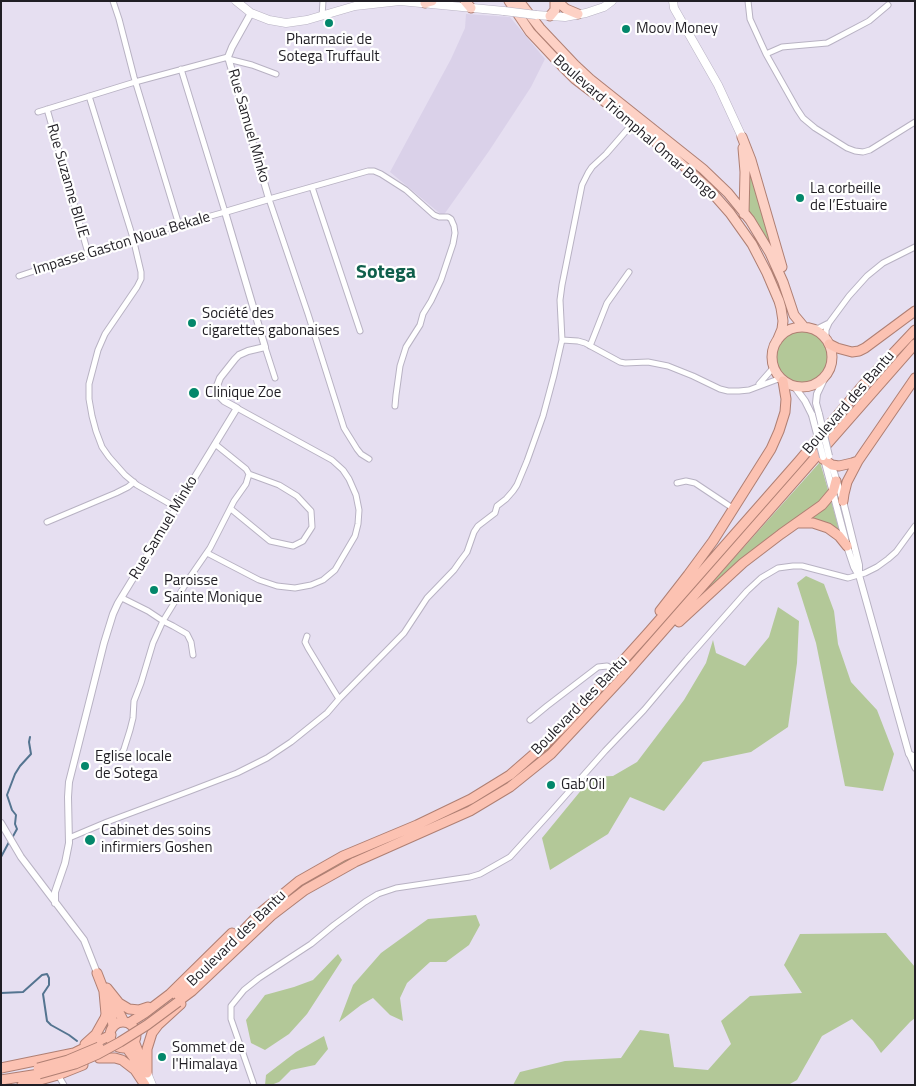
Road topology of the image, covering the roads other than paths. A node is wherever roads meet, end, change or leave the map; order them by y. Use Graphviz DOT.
graph roads {
  1 [pos="113,1"];
  2 [pos="236,1"];
  3 [pos="323,1"];
  4 [pos="509,1"];
  5 [pos="519,1"];
  6 [pos="556,1"];
  7 [pos="612,1"];
  8 [pos="667,1"];
  9 [pos="748,1"];
  10 [pos="428,2"];
  11 [pos="673,4"];
  12 [pos="468,5"];
  13 [pos="888,6"];
  14 [pos="251,13"];
  15 [pos="578,14"];
  16 [pos="322,16"];
  17 [pos="550,16"];
  18 [pos="766,54"];
  19 [pos="228,58"];
  20 [pos="181,69"];
  21 [pos="276,74"];
  22 [pos="135,82"];
  23 [pos="89,96"];
  24 [pos="47,109"];
  25 [pos="38,112"];
  26 [pos="915,122"];
  27 [pos="633,123"];
  28 [pos="742,138"];
  29 [pos="312,187"];
  30 [pos="269,199"];
  31 [pos="744,212"];
  32 [pos="226,214"];
  33 [pos="179,225"];
  34 [pos="133,238"];
  35 [pos="915,248"];
  36 [pos="88,254"];
  37 [pos="629,272"];
  38 [pos="767,273"];
  39 [pos="18,276"];
  40 [pos="790,303"];
  41 [pos="915,311"];
  42 [pos="829,323"];
  43 [pos="808,328"];
  44 [pos="915,330"];
  45 [pos="360,331"];
  46 [pos="562,340"];
  47 [pos="777,340"];
  48 [pos="828,342"];
  49 [pos="915,344"];
  50 [pos="590,346"];
  51 [pos="265,347"];
  52 [pos="774,367"];
  53 [pos="826,375"];
  54 [pos="275,378"];
  55 [pos="915,378"];
  56 [pos="782,380"];
  57 [pos="794,386"];
  58 [pos="758,387"];
  59 [pos="395,406"];
  60 [pos="236,408"];
  61 [pos="816,415"];
  62 [pos="215,444"];
  63 [pos="369,459"];
  64 [pos="827,459"];
  65 [pos="858,461"];
  66 [pos="249,474"];
  67 [pos="836,481"];
  68 [pos="134,482"];
  69 [pos="677,483"];
  70 [pos="833,492"];
  71 [pos="843,501"];
  72 [pos="177,508"];
  73 [pos="230,508"];
  74 [pos="734,509"];
  75 [pos="50,521"];
  76 [pos="796,524"];
  77 [pos="915,526"];
  78 [pos="846,546"];
  79 [pos="207,553"];
  80 [pos="859,575"];
  81 [pos="122,598"];
  82 [pos="163,621"];
  83 [pos="307,636"];
  84 [pos="631,652"];
  85 [pos="193,655"];
  86 [pos="615,670"];
  87 [pos="620,680"];
  88 [pos="339,699"];
  89 [pos="530,720"];
  90 [pos="912,756"];
  91 [pos="119,759"];
  92 [pos="915,768"];
  93 [pos="1,823"];
  94 [pos="69,838"];
  95 [pos="60,879"];
  96 [pos="299,880"];
  97 [pos="41,884"];
  98 [pos="55,903"];
  99 [pos="97,973"];
  100 [pos="106,990"];
  101 [pos="179,1000"];
  102 [pos="160,1002"];
  103 [pos="126,1022"];
  104 [pos="112,1031"];
  105 [pos="135,1039"];
  106 [pos="123,1047"];
  107 [pos="76,1052"];
  108 [pos="99,1058"];
  109 [pos="1,1068"];
  110 [pos="39,1071"];
  111 [pos="147,1073"];
  112 [pos="1,1074"];
  113 [pos="58,1075"];
  114 [pos="1,1080"];
  115 [pos="22,1085"];
  116 [pos="64,1085"];
  117 [pos="146,1085"];
  118 [pos="152,1085"];
  119 [pos="254,1085"];
  1 -- 22 [label="street"];
  2 -- 14 [label="main road"];
  3 -- 16 [label="street"];
  4 -- 27 [label="main road, Boulevard Triomphal Omar Bongo"];
  5 -- 31 [label="main road, Boulevard Triomphal Omar Bongo"];
  6 -- 15 [label="main road"];
  6 -- 17 [label="main road"];
  7 -- 15 [label="main road"];
  8 -- 11 [label="main road"];
  9 -- 18 [label="street"];
  10 -- 12 [label="main road"];
  10 -- 16 [label="main road"];
  11 -- 28 [label="main road"];
  12 -- 17 [label="main road, bridge"];
  13 -- 18 [label="street"];
  14 -- 16 [label="main road"];
  14 -- 19 [label="street, Rue Samuel Minko"];
  15 -- 17 [label="main road"];
  18 -- 26 [label="street"];
  19 -- 20 [label="street"];
  19 -- 21 [label="street"];
  19 -- 30 [label="street, Rue Samuel Minko"];
  20 -- 22 [label="street"];
  20 -- 32 [label="street"];
  22 -- 23 [label="street"];
  22 -- 33 [label="street"];
  23 -- 24 [label="street"];
  23 -- 34 [label="street"];
  24 -- 25 [label="street"];
  24 -- 36 [label="street, Rue Suzanne BILIE"];
  27 -- 38 [label="main road, Boulevard Triomphal Omar Bongo"];
  27 -- 46 [label="street"];
  28 -- 31 [label="main road"];
  28 -- 40 [label="main road"];
  29 -- 30 [label="street"];
  29 -- 45 [label="street"];
  29 -- 59 [label="street"];
  30 -- 32 [label="street, Rue Samuel Minko"];
  30 -- 63 [label="street"];
  31 -- 38 [label="main road"];
  31 -- 40 [label="main road, Boulevard Triomphal Omar Bongo"];
  32 -- 33 [label="street, Impasse Gaston Noua Bekale"];
  32 -- 51 [label="street"];
  33 -- 34 [label="street, Impasse Gaston Noua Bekale"];
  34 -- 36 [label="street, Impasse Gaston Noua Bekale"];
  34 -- 68 [label="street"];
  35 -- 42 [label="street"];
  36 -- 39 [label="street, Impasse Gaston Noua Bekale"];
  37 -- 50 [label="street"];
  38 -- 47 [label="main road, Boulevard Triomphal Omar Bongo"];
  40 -- 43 [label="main road, Boulevard Triomphal Omar Bongo"];
  41 -- 48 [label="highway"];
  42 -- 43 [label="street"];
  42 -- 48 [label="street"];
  43 -- 47 [label="main road"];
  43 -- 48 [label="main road"];
  44 -- 84 [label="highway, Boulevard des Bantu"];
  46 -- 50 [label="street"];
  46 -- 88 [label="street"];
  47 -- 52 [label="main road"];
  48 -- 53 [label="main road"];
  49 -- 87 [label="highway, Boulevard des Bantu"];
  50 -- 58 [label="street"];
  51 -- 54 [label="street"];
  51 -- 60 [label="street"];
  52 -- 56 [label="main road"];
  52 -- 58 [label="street"];
  53 -- 57 [label="main road"];
  53 -- 61 [label="street"];
  55 -- 65 [label="highway"];
  56 -- 57 [label="main road"];
  56 -- 58 [label="street"];
  56 -- 74 [label="highway"];
  57 -- 61 [label="street"];
  60 -- 62 [label="street, Rue Samuel Minko"];
  60 -- 79 [label="street"];
  61 -- 64 [label="street, bridge"];
  62 -- 66 [label="street"];
  62 -- 72 [label="street, Rue Samuel Minko"];
  64 -- 65 [label="highway"];
  64 -- 67 [label="street"];
  64 -- 70 [label="street"];
  65 -- 71 [label="highway"];
  66 -- 73 [label="street"];
  66 -- 73 [label="street"];
  67 -- 70 [label="highway"];
  67 -- 71 [label="street"];
  68 -- 72 [label="street"];
  68 -- 75 [label="street"];
  69 -- 74 [label="street"];
  70 -- 76 [label="highway"];
  70 -- 78 [label="street"];
  71 -- 80 [label="street"];
  72 -- 81 [label="street, Rue Samuel Minko"];
  73 -- 79 [label="street"];
  74 -- 84 [label="highway"];
  76 -- 78 [label="highway"];
  76 -- 87 [label="highway"];
  77 -- 80 [label="street"];
  78 -- 80 [label="street"];
  79 -- 82 [label="street"];
  80 -- 90 [label="street"];
  80 -- 119 [label="street"];
  81 -- 82 [label="street"];
  81 -- 94 [label="street, Rue Samuel Minko"];
  82 -- 85 [label="street"];
  82 -- 91 [label="street"];
  83 -- 88 [label="street"];
  84 -- 86 [label="highway, Boulevard des Bantu"];
  86 -- 89 [label="street"];
  86 -- 96 [label="highway, Boulevard des Bantu"];
  87 -- 101 [label="highway, Boulevard des Bantu"];
  88 -- 94 [label="street"];
  90 -- 92 [label="street"];
  93 -- 97 [label="street"];
  94 -- 95 [label="street, Rue Samuel Minko"];
  95 -- 97 [label="street"];
  95 -- 98 [label="street, Rue Samuel Minko"];
  96 -- 101 [label="highway, Boulevard des Bantu"];
  96 -- 102 [label="highway"];
  97 -- 98 [label="street"];
  98 -- 99 [label="street"];
  99 -- 100 [label="highway"];
  100 -- 102 [label="highway"];
  100 -- 103 [label="highway"];
  100 -- 104 [label="highway"];
  100 -- 107 [label="highway"];
  101 -- 105 [label="highway"];
  101 -- 110 [label="highway, bridge"];
  101 -- 111 [label="highway"];
  102 -- 103 [label="highway"];
  103 -- 104 [label="highway"];
  103 -- 105 [label="highway"];
  104 -- 106 [label="highway"];
  104 -- 107 [label="highway"];
  105 -- 106 [label="highway"];
  105 -- 111 [label="highway"];
  106 -- 108 [label="highway"];
  106 -- 117 [label="highway"];
  107 -- 109 [label="highway"];
  108 -- 113 [label="highway"];
  108 -- 117 [label="highway"];
  110 -- 112 [label="highway"];
  110 -- 114 [label="highway"];
  111 -- 118 [label="main road"];
  113 -- 115 [label="highway"];
  113 -- 116 [label="street"];
}
